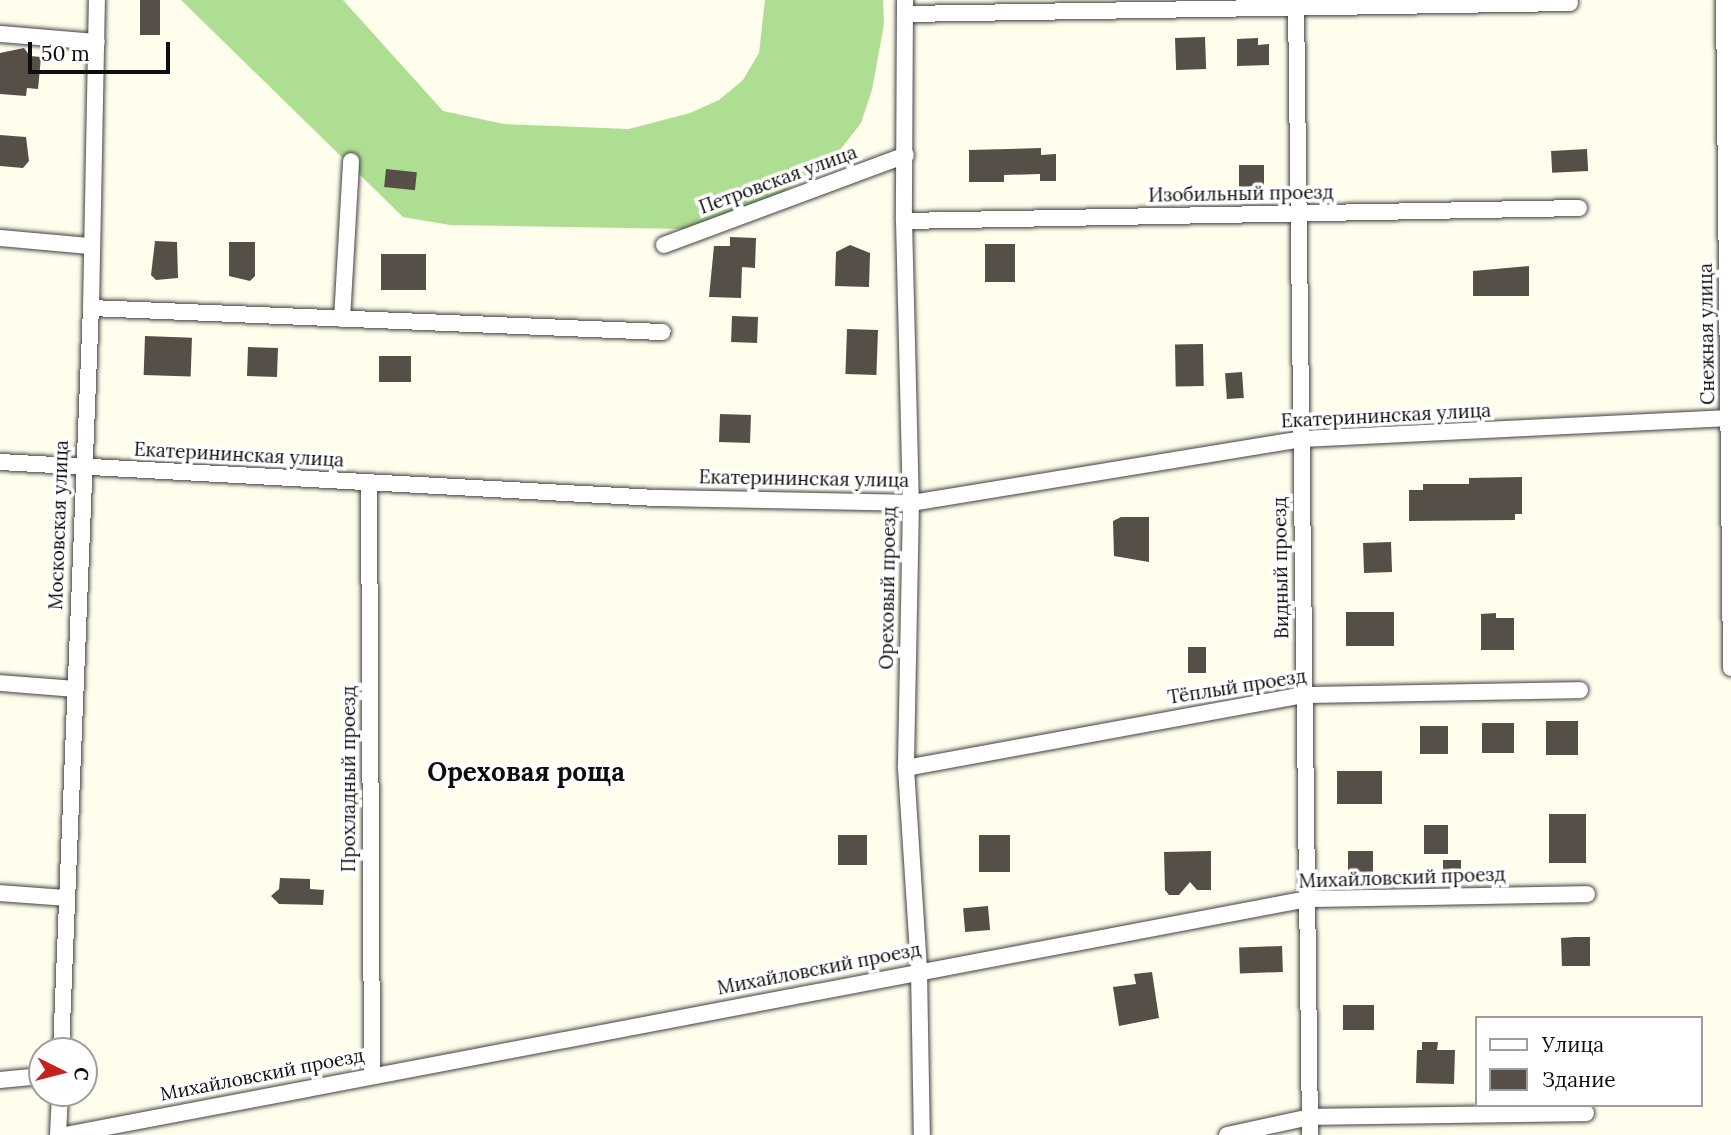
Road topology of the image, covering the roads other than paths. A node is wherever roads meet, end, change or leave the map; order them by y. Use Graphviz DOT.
graph roads {
  1 [pos="97,0"];
  2 [pos="1724,0"];
  3 [pos="1296,3"];
  4 [pos="1570,3"];
  5 [pos="905,7"];
  6 [pos="0,34"];
  7 [pos="97,42"];
  8 [pos="906,155"];
  9 [pos="351,161"];
  10 [pos="1580,208"];
  11 [pos="1300,213"];
  12 [pos="904,221"];
  13 [pos="0,238"];
  14 [pos="664,245"];
  15 [pos="90,246"];
  16 [pos="91,308"];
  17 [pos="342,319"];
  18 [pos="662,332"];
  19 [pos="1730,418"];
  20 [pos="1300,439"];
  21 [pos="0,462"];
  22 [pos="82,468"];
  23 [pos="369,483"];
  24 [pos="911,503"];
  25 [pos="1731,668"];
  26 [pos="0,683"];
  27 [pos="74,688"];
  28 [pos="1580,690"];
  29 [pos="1303,695"];
  30 [pos="906,768"];
  31 [pos="0,893"];
  32 [pos="1587,894"];
  33 [pos="67,898"];
  34 [pos="1307,899"];
  35 [pos="919,971"];
  36 [pos="62,1037"];
  37 [pos="372,1074"];
  38 [pos="28,1077"];
  39 [pos="0,1080"];
  40 [pos="59,1107"];
  41 [pos="1586,1113"];
  42 [pos="1310,1117"];
  43 [pos="58,1135"];
  44 [pos="65,1135"];
  45 [pos="922,1135"];
  46 [pos="1227,1135"];
  47 [pos="1310,1135"];
  1 -- 7 [label="street, Московская улица"];
  2 -- 19 [label="street, Снежная улица"];
  3 -- 4 [label="street"];
  3 -- 5 [label="street"];
  3 -- 11 [label="street, Видный проезд"];
  5 -- 8 [label="street, Ореховый проезд"];
  6 -- 7 [label="street"];
  7 -- 15 [label="street, Московская улица"];
  8 -- 12 [label="street, Ореховый проезд"];
  8 -- 14 [label="street, Петровская улица"];
  9 -- 17 [label="street"];
  10 -- 11 [label="street, Изобильный проезд"];
  11 -- 12 [label="street, Изобильный проезд"];
  11 -- 20 [label="street, Видный проезд"];
  12 -- 24 [label="street, Ореховый проезд"];
  13 -- 15 [label="street"];
  15 -- 16 [label="street, Московская улица"];
  16 -- 17 [label="street"];
  16 -- 22 [label="street, Московская улица"];
  17 -- 18 [label="street"];
  19 -- 20 [label="street, Екатерининская улица"];
  19 -- 25 [label="street, Снежная улица"];
  20 -- 24 [label="street, Екатерининская улица"];
  20 -- 29 [label="street, Видный проезд"];
  21 -- 22 [label="street, Екатерининская улица"];
  22 -- 23 [label="street, Екатерининская улица"];
  22 -- 27 [label="street, Московская улица"];
  23 -- 24 [label="street, Екатерининская улица"];
  23 -- 37 [label="street, Прохладный проезд"];
  24 -- 30 [label="street, Ореховый проезд"];
  26 -- 27 [label="street"];
  27 -- 33 [label="street, Московская улица"];
  28 -- 29 [label="street, Тёплый проезд"];
  29 -- 30 [label="street, Тёплый проезд"];
  29 -- 34 [label="street, Видный проезд"];
  30 -- 35 [label="street, Ореховый проезд"];
  31 -- 33 [label="street"];
  32 -- 34 [label="street, Михайловский проезд"];
  33 -- 36 [label="street, Московская улица"];
  34 -- 35 [label="street, Михайловский проезд"];
  34 -- 42 [label="street, Видный проезд"];
  35 -- 37 [label="street, Михайловский проезд"];
  35 -- 45 [label="street, Ореховый проезд"];
  37 -- 44 [label="street, Михайловский проезд"];
  38 -- 39 [label="street"];
  40 -- 43 [label="street"];
  41 -- 42 [label="street"];
  42 -- 46 [label="street"];
  42 -- 47 [label="street, Видный проезд"];
}
